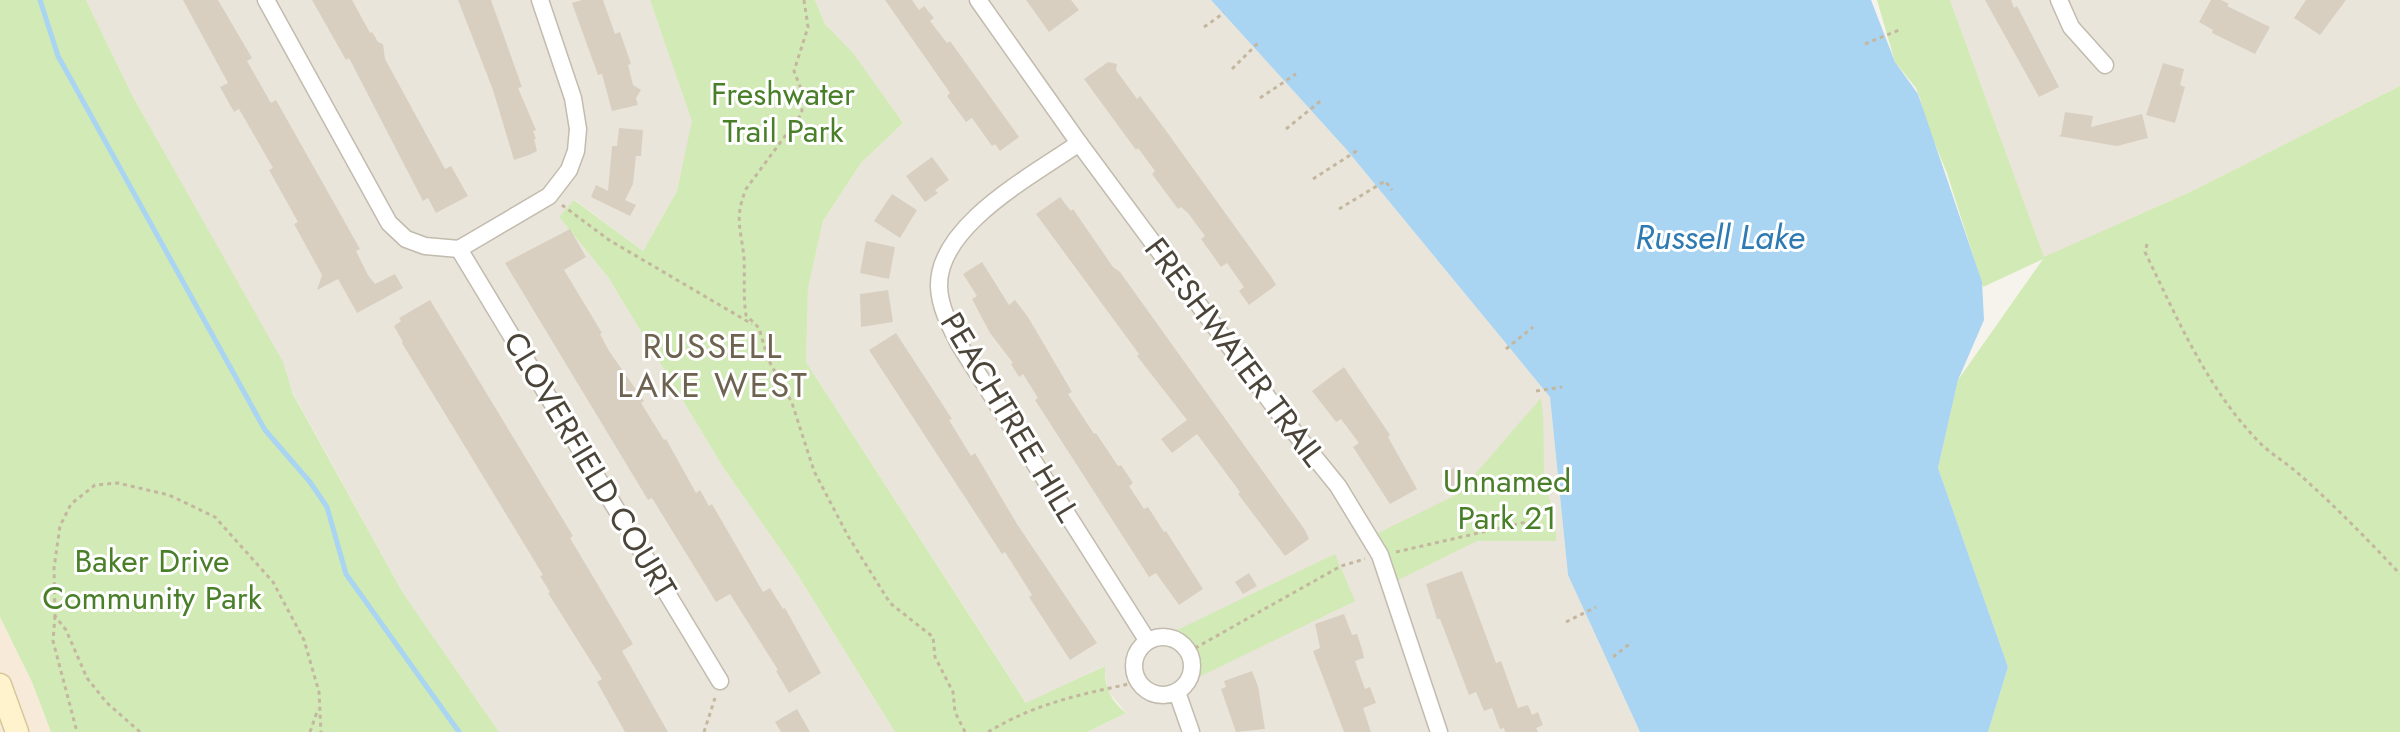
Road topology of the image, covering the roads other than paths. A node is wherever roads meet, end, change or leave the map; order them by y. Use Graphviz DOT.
graph roads {
  1 [pos="266,0"];
  2 [pos="540,0"];
  3 [pos="978,0"];
  4 [pos="2059,0"];
  5 [pos="2105,65"];
  6 [pos="1079,143"];
  7 [pos="459,249"];
  8 [pos="1147,640"];
  9 [pos="720,681"];
  10 [pos="0,685"];
  11 [pos="1177,692"];
  12 [pos="17,732"];
  13 [pos="1191,732"];
  14 [pos="1439,732"];
  1 -- 7 [label="street"];
  2 -- 7 [label="street"];
  3 -- 6 [label="street, FRESHWATER TRAIL"];
  4 -- 5 [label="street"];
  6 -- 8 [label="street, PEACHTREE HILL"];
  6 -- 14 [label="street, FRESHWATER TRAIL"];
  7 -- 9 [label="street, CLOVERFIELD COURT"];
  8 -- 11 [label="street"];
  8 -- 11 [label="street"];
  10 -- 12 [label="street"];
  11 -- 13 [label="street"];
}
